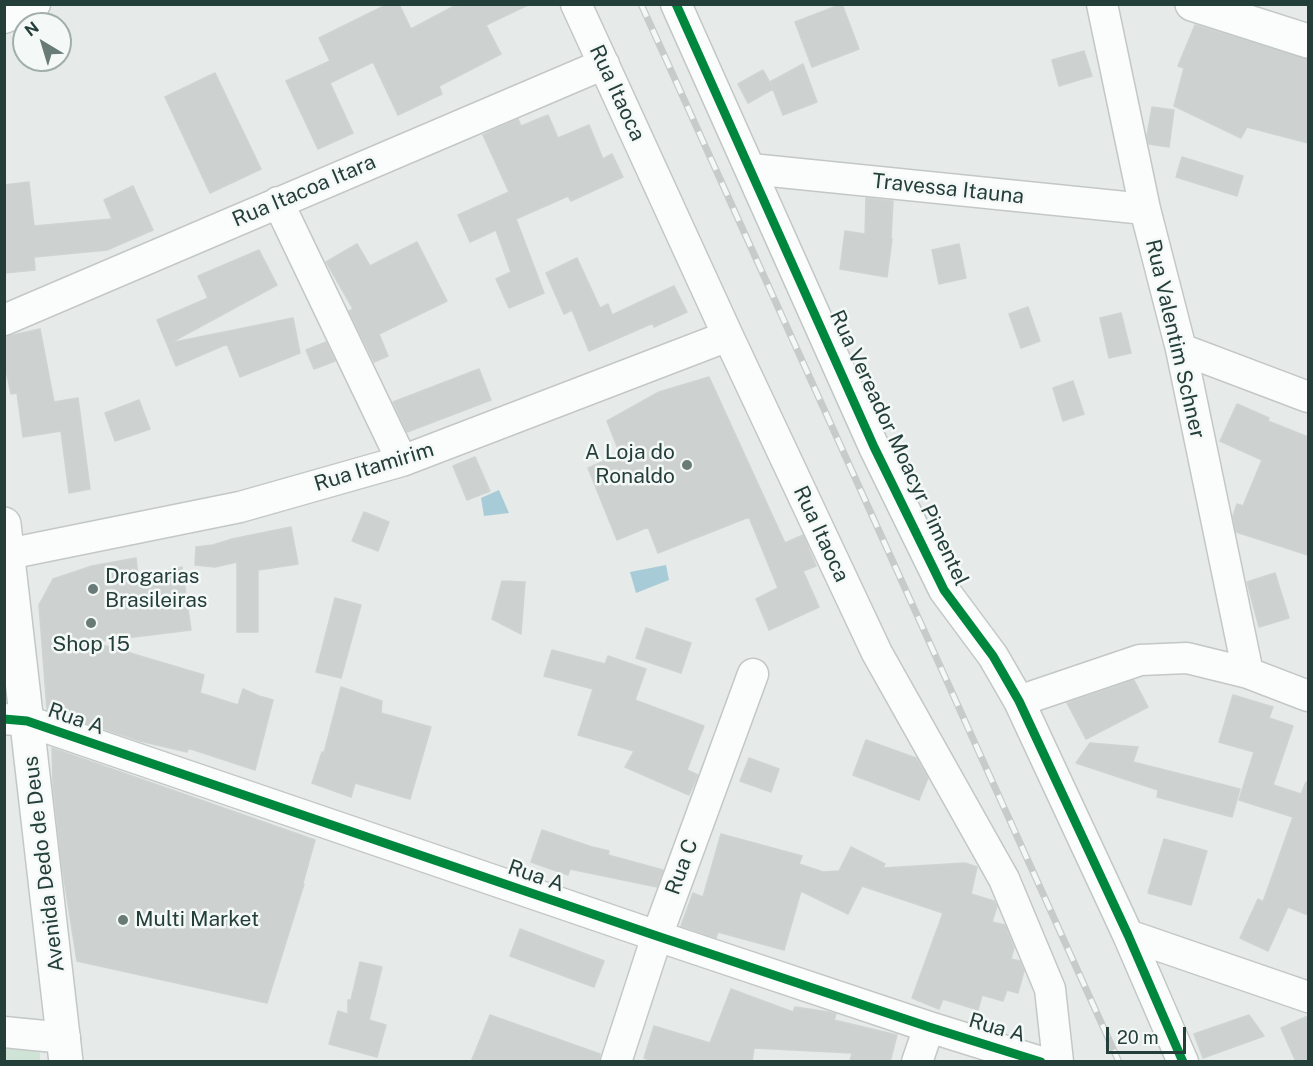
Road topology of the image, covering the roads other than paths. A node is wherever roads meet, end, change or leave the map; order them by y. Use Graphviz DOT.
graph roads {
  1 [pos="35,4"];
  2 [pos="576,4"];
  3 [pos="676,4"];
  4 [pos="1102,4"];
  5 [pos="1192,4"];
  6 [pos="4,18"];
  7 [pos="1308,41"];
  8 [pos="604,64"];
  9 [pos="751,169"];
  10 [pos="278,202"];
  11 [pos="1145,209"];
  12 [pos="4,320"];
  13 [pos="728,336"];
  14 [pos="1180,349"];
  15 [pos="1308,397"];
  16 [pos="402,461"];
  17 [pos="6,539"];
  18 [pos="1248,673"];
  19 [pos="753,674"];
  20 [pos="1308,696"];
  21 [pos="1019,701"];
  22 [pos="16,720"];
  23 [pos="1128,935"];
  24 [pos="657,936"];
  25 [pos="1308,997"];
  26 [pos="929,1027"];
  27 [pos="4,1032"];
  28 [pos="66,1050"];
  29 [pos="1045,1060"];
  30 [pos="616,1062"];
  31 [pos="917,1062"];
  32 [pos="1183,1062"];
  1 -- 6 [label="street"];
  2 -- 8 [label="street, Rua Itaoca"];
  3 -- 9 [label="street, Rua Vereador Moacyr Pimentel"];
  4 -- 11 [label="street, Rua Valentim Schner"];
  5 -- 7 [label="main road"];
  8 -- 10 [label="street, Rua Itacoa Itara"];
  8 -- 13 [label="street, Rua Itaoca"];
  9 -- 11 [label="street, Travessa Itauna"];
  9 -- 21 [label="street, Rua Vereador Moacyr Pimentel"];
  10 -- 12 [label="street, Rua Itacoa Itara"];
  10 -- 16 [label="street"];
  11 -- 14 [label="street, Rua Valentim Schner"];
  13 -- 16 [label="street, Rua Itamirim"];
  13 -- 29 [label="street, Rua Itaoca"];
  14 -- 15 [label="street"];
  14 -- 18 [label="street, Rua Valentim Schner"];
  16 -- 17 [label="street, Rua Itamirim"];
  17 -- 22 [label="main road, Avenida Dedo de Deus"];
  18 -- 20 [label="street"];
  18 -- 21 [label="street"];
  19 -- 24 [label="street, Rua C"];
  21 -- 23 [label="street, Rua Vereador Moacyr Pimentel"];
  22 -- 24 [label="street, Rua A"];
  22 -- 28 [label="main road, Avenida Dedo de Deus"];
  23 -- 25 [label="street"];
  23 -- 32 [label="street, Rua Vereador Moacyr Pimentel"];
  24 -- 26 [label="street, Rua A"];
  24 -- 30 [label="street, Rua C"];
  26 -- 29 [label="street, Rua A"];
  26 -- 31 [label="street"];
  27 -- 28 [label="street"];
}
